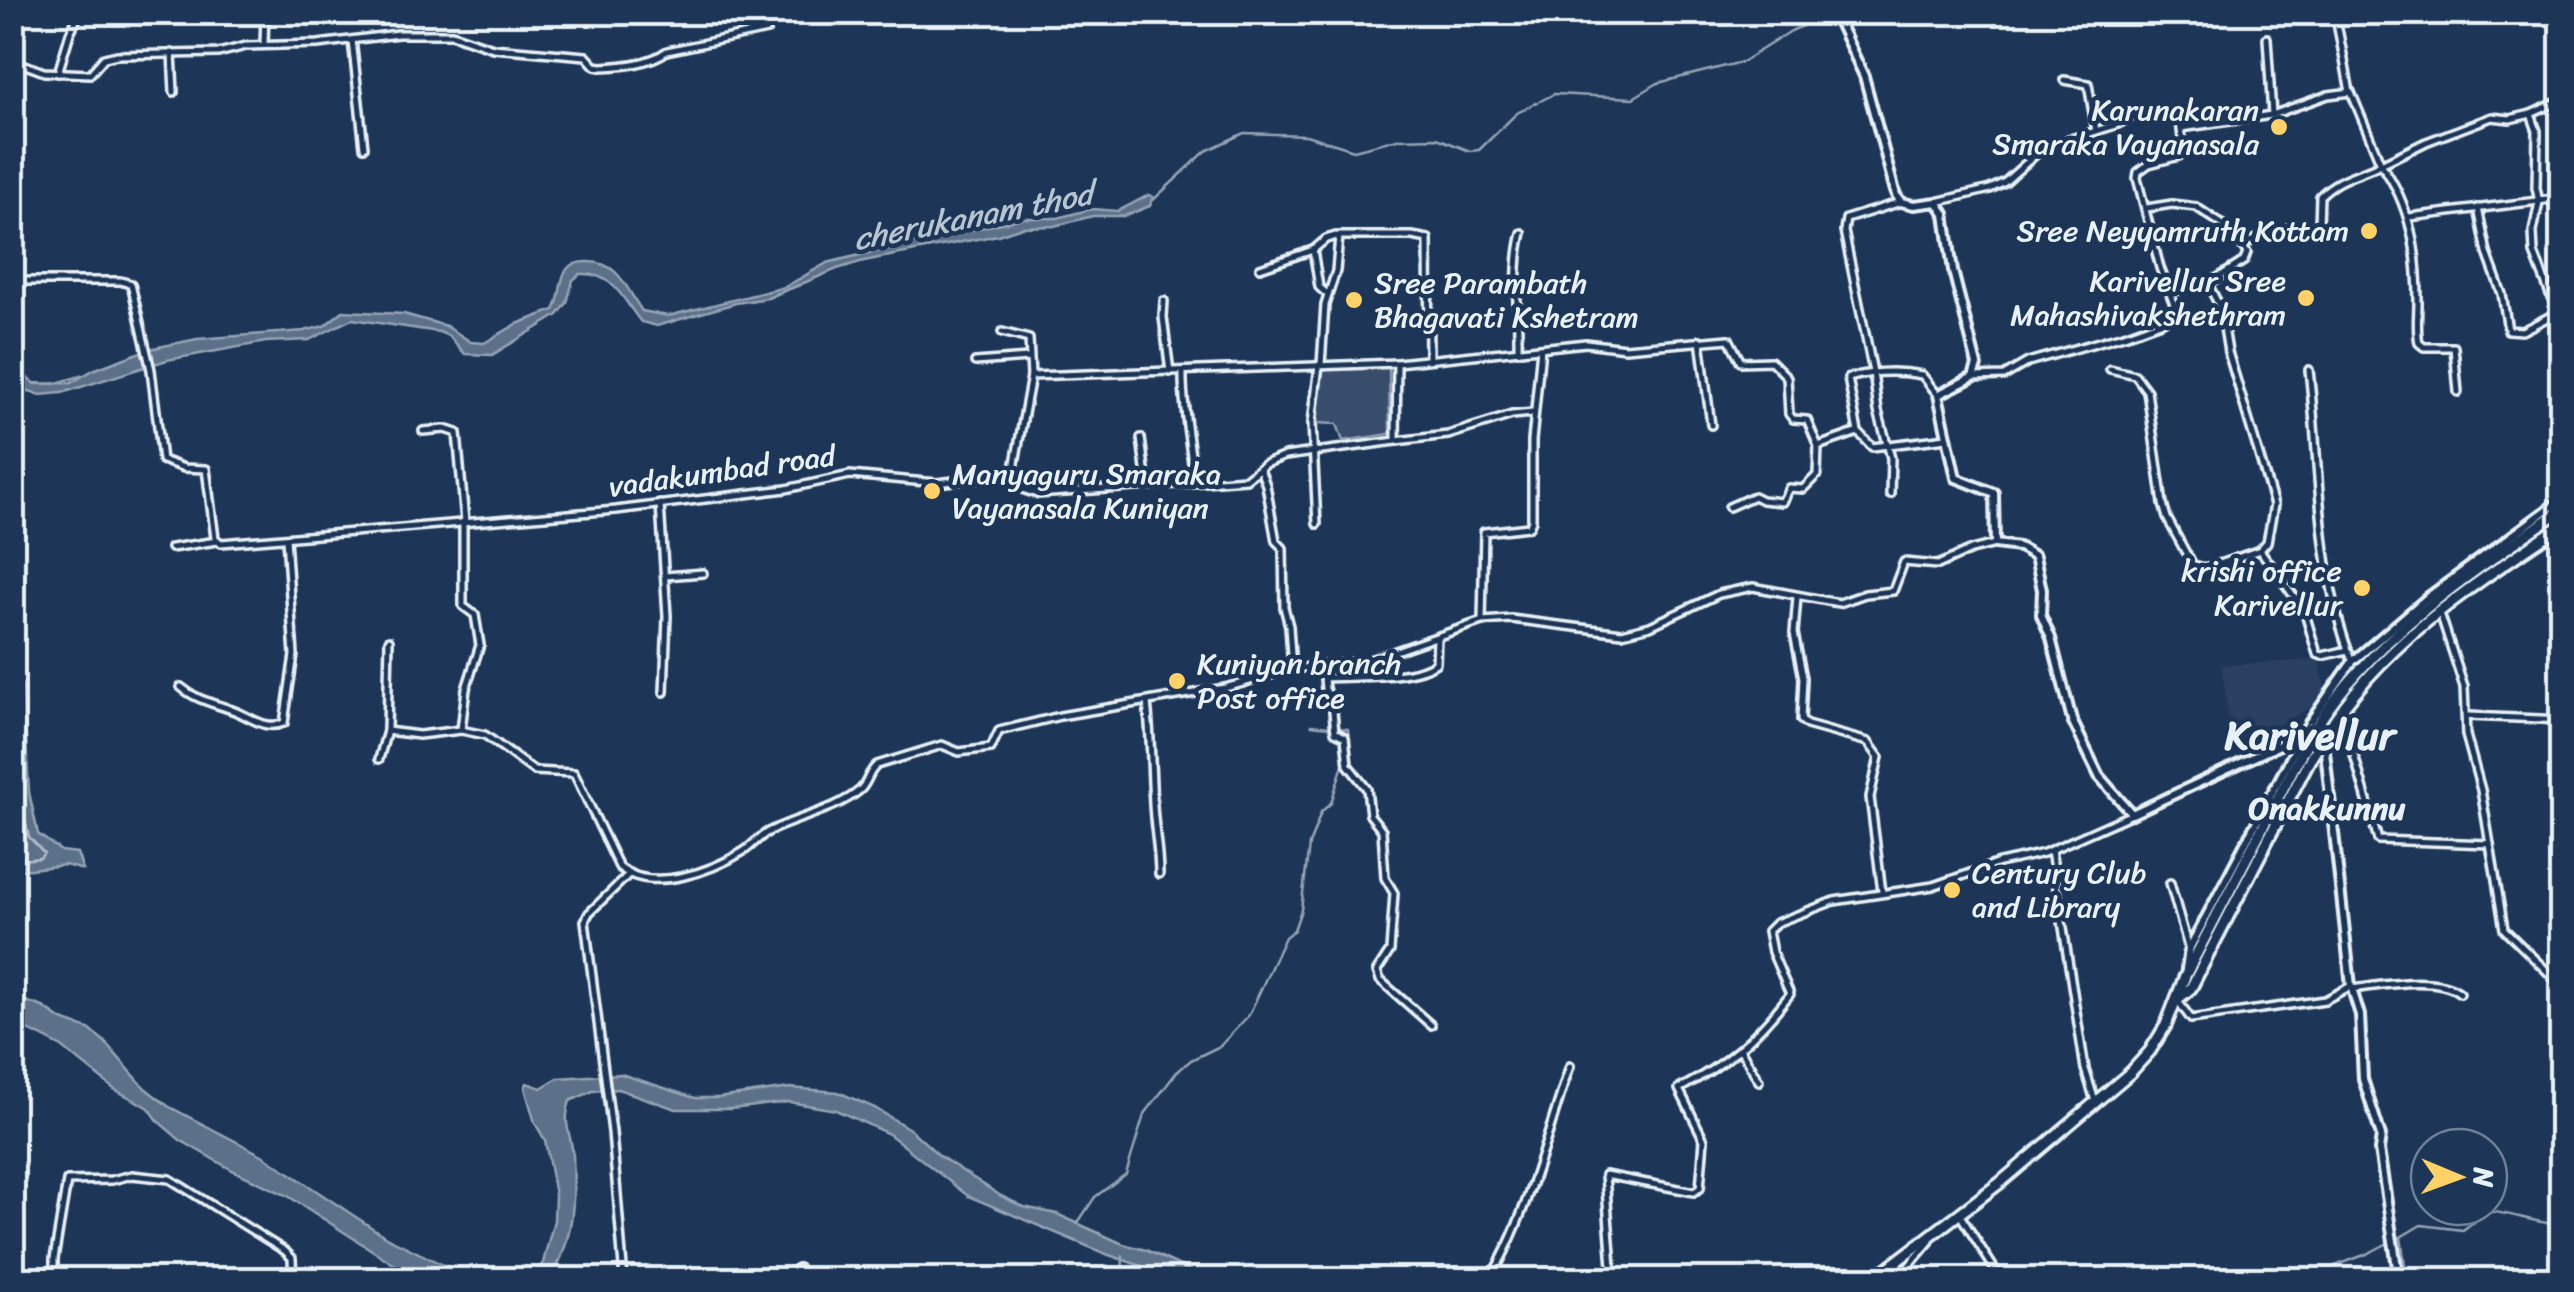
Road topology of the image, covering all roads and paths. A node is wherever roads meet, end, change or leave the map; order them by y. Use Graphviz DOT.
graph roads {
  1 [pos="80,12"];
  2 [pos="265,12"];
  3 [pos="766,12"];
  4 [pos="2335,12"];
  5 [pos="1834,14"];
  6 [pos="2267,38"];
  7 [pos="352,40"];
  8 [pos="264,44"];
  9 [pos="172,53"];
  10 [pos="12,60"];
  11 [pos="58,74"];
  12 [pos="2064,80"];
  13 [pos="174,92"];
  14 [pos="2350,92"];
  15 [pos="2562,100"];
  16 [pos="2272,114"];
  17 [pos="2531,114"];
  18 [pos="2181,128"];
  19 [pos="2096,132"];
  20 [pos="364,146"];
  21 [pos="2382,164"];
  22 [pos="2562,198"];
  23 [pos="1901,202"];
  24 [pos="1937,202"];
  25 [pos="2540,202"];
  26 [pos="2478,208"];
  27 [pos="2146,209"];
  28 [pos="2409,217"];
  29 [pos="1522,233"];
  30 [pos="1340,236"];
  31 [pos="2243,244"];
  32 [pos="1313,250"];
  33 [pos="1260,268"];
  34 [pos="12,281"];
  35 [pos="2208,284"];
  36 [pos="2170,292"];
  37 [pos="1327,294"];
  38 [pos="1164,302"];
  39 [pos="2559,311"];
  40 [pos="2562,326"];
  41 [pos="1002,332"];
  42 [pos="1700,340"];
  43 [pos="1541,348"];
  44 [pos="1518,351"];
  45 [pos="1028,358"];
  46 [pos="1429,358"];
  47 [pos="975,362"];
  48 [pos="1397,363"];
  49 [pos="1320,365"];
  50 [pos="2110,369"];
  51 [pos="2309,370"];
  52 [pos="1183,371"];
  53 [pos="1170,372"];
  54 [pos="1873,372"];
  55 [pos="1030,376"];
  56 [pos="1973,376"];
  57 [pos="2458,392"];
  58 [pos="1938,395"];
  59 [pos="1534,413"];
  60 [pos="1710,425"];
  61 [pos="423,431"];
  62 [pos="1858,432"];
  63 [pos="1141,438"];
  64 [pos="1946,438"];
  65 [pos="1396,441"];
  66 [pos="1888,444"];
  67 [pos="1818,446"];
  68 [pos="1314,452"];
  69 [pos="1260,469"];
  70 [pos="1013,474"];
  71 [pos="1194,482"];
  72 [pos="1148,486"];
  73 [pos="1890,494"];
  74 [pos="2562,499"];
  75 [pos="660,504"];
  76 [pos="1729,507"];
  77 [pos="2562,510"];
  78 [pos="464,522"];
  79 [pos="1317,524"];
  80 [pos="2562,525"];
  81 [pos="286,538"];
  82 [pos="217,541"];
  83 [pos="1995,544"];
  84 [pos="170,548"];
  85 [pos="2260,550"];
  86 [pos="703,574"];
  87 [pos="665,576"];
  88 [pos="1798,597"];
  89 [pos="2440,614"];
  90 [pos="1482,621"];
  91 [pos="1437,638"];
  92 [pos="389,640"];
  93 [pos="2348,650"];
  94 [pos="2353,661"];
  95 [pos="1326,664"];
  96 [pos="1292,669"];
  97 [pos="1324,678"];
  98 [pos="180,687"];
  99 [pos="664,692"];
  100 [pos="1147,702"];
  101 [pos="2468,716"];
  102 [pos="2562,720"];
  103 [pos="461,730"];
  104 [pos="2321,730"];
  105 [pos="387,731"];
  106 [pos="2304,734"];
  107 [pos="2325,751"];
  108 [pos="2306,755"];
  109 [pos="379,759"];
  110 [pos="2132,814"];
  111 [pos="2491,844"];
  112 [pos="2050,850"];
  113 [pos="630,874"];
  114 [pos="1159,874"];
  115 [pos="2170,883"];
  116 [pos="1882,892"];
  117 [pos="2189,949"];
  118 [pos="2184,976"];
  119 [pos="2562,986"];
  120 [pos="2351,988"];
  121 [pos="2460,993"];
  122 [pos="2177,999"];
  123 [pos="1431,1025"];
  124 [pos="1740,1049"];
  125 [pos="1570,1066"];
  126 [pos="1760,1081"];
  127 [pos="2095,1101"];
  128 [pos="1960,1215"];
  129 [pos="1935,1234"];
  130 [pos="60,1280"];
  131 [pos="294,1280"];
  132 [pos="624,1280"];
  133 [pos="780,1280"];
  134 [pos="804,1280"];
  135 [pos="1488,1280"];
  136 [pos="1613,1280"];
  137 [pos="1872,1280"];
  138 [pos="1897,1280"];
  139 [pos="2016,1280"];
  140 [pos="2399,1280"];
  1 -- 11 [label="street"];
  2 -- 8 [label="street"];
  3 -- 7 [label="street"];
  4 -- 14 [label="street"];
  5 -- 23 [label="street"];
  6 -- 16 [label="street"];
  7 -- 8 [label="street"];
  7 -- 20 [label="street"];
  8 -- 9 [label="street"];
  9 -- 11 [label="street"];
  9 -- 13 [label="street"];
  10 -- 11 [label="street"];
  12 -- 19 [label="street"];
  14 -- 16 [label="street"];
  14 -- 21 [label="street"];
  15 -- 17 [label="street"];
  16 -- 18 [label="street"];
  17 -- 21 [label="street"];
  17 -- 25 [label="street"];
  18 -- 19 [label="street"];
  18 -- 27 [label="street"];
  19 -- 24 [label="street"];
  21 -- 28 [label="street"];
  21 -- 31 [label="street"];
  22 -- 25 [label="street"];
  23 -- 24 [label="street"];
  23 -- 54 [label="street"];
  24 -- 56 [label="street"];
  25 -- 26 [label="street"];
  25 -- 39 [label="street"];
  26 -- 28 [label="street"];
  26 -- 39 [label="street"];
  27 -- 31 [label="street"];
  27 -- 36 [label="street"];
  28 -- 57 [label="street"];
  29 -- 44 [label="street"];
  30 -- 32 [label="street"];
  30 -- 37 [label="street"];
  30 -- 46 [label="street"];
  31 -- 35 [label="street"];
  32 -- 33 [label="street"];
  32 -- 37 [label="street"];
  34 -- 82 [label="street"];
  35 -- 36 [label="street"];
  35 -- 85 [label="street"];
  36 -- 56 [label="street"];
  37 -- 49 [label="street"];
  38 -- 53 [label="street"];
  39 -- 40 [label="street"];
  41 -- 45 [label="street"];
  42 -- 43 [label="street"];
  42 -- 60 [label="street"];
  42 -- 67 [label="street"];
  43 -- 44 [label="street"];
  43 -- 59 [label="street"];
  44 -- 46 [label="street"];
  45 -- 47 [label="street"];
  45 -- 55 [label="street"];
  46 -- 48 [label="street"];
  48 -- 49 [label="street"];
  48 -- 65 [label="street"];
  49 -- 52 [label="street"];
  49 -- 68 [label="street"];
  50 -- 85 [label="street"];
  51 -- 93 [label="street"];
  52 -- 53 [label="street"];
  52 -- 71 [label="street"];
  53 -- 55 [label="street"];
  54 -- 58 [label="street"];
  54 -- 62 [label="street"];
  54 -- 66 [label="street"];
  55 -- 70 [label="street"];
  56 -- 58 [label="street"];
  58 -- 64 [label="street"];
  59 -- 65 [label="street"];
  59 -- 90 [label="street"];
  61 -- 78 [label="street"];
  62 -- 66 [label="street"];
  62 -- 67 [label="street"];
  63 -- 72 [label="street"];
  64 -- 66 [label="street"];
  64 -- 83 [label="street"];
  65 -- 68 [label="street"];
  66 -- 73 [label="street"];
  67 -- 76 [label="street"];
  68 -- 69 [label="street"];
  68 -- 79 [label="street"];
  69 -- 71 [label="street"];
  69 -- 96 [label="street"];
  70 -- 72 [label="street"];
  70 -- 75 [label="street, vadakumbad road"];
  71 -- 72 [label="street"];
  74 -- 94 [label="street"];
  75 -- 78 [label="street, vadakumbad road"];
  75 -- 87 [label="street"];
  77 -- 104 [label="highway"];
  78 -- 81 [label="street, vadakumbad road"];
  78 -- 103 [label="street"];
  80 -- 89 [label="highway"];
  81 -- 82 [label="street, vadakumbad road"];
  81 -- 98 [label="street"];
  82 -- 84 [label="street, vadakumbad road"];
  83 -- 88 [label="street"];
  83 -- 110 [label="street"];
  85 -- 93 [label="street"];
  86 -- 87 [label="street"];
  87 -- 99 [label="street"];
  88 -- 90 [label="street"];
  88 -- 116 [label="street"];
  89 -- 101 [label="street"];
  89 -- 104 [label="highway"];
  90 -- 91 [label="street"];
  91 -- 95 [label="street"];
  91 -- 97 [label="street"];
  92 -- 105 [label="street"];
  93 -- 94 [label="street"];
  94 -- 106 [label="street"];
  95 -- 96 [label="street"];
  95 -- 97 [label="street"];
  96 -- 100 [label="street"];
  97 -- 123 [label="street"];
  100 -- 113 [label="street"];
  100 -- 114 [label="street"];
  101 -- 102 [label="street"];
  101 -- 111 [label="street"];
  103 -- 105 [label="street"];
  103 -- 113 [label="street"];
  104 -- 108 [label="highway, bridge"];
  105 -- 109 [label="street"];
  106 -- 107 [label="street"];
  106 -- 110 [label="street"];
  106 -- 117 [label="street"];
  107 -- 111 [label="street"];
  107 -- 120 [label="street"];
  108 -- 118 [label="highway"];
  108 -- 122 [label="highway"];
  110 -- 112 [label="street"];
  111 -- 119 [label="street"];
  112 -- 116 [label="street"];
  112 -- 127 [label="street"];
  113 -- 132 [label="street"];
  115 -- 117 [label="street"];
  116 -- 124 [label="street"];
  117 -- 118 [label="street"];
  118 -- 122 [label="highway"];
  120 -- 121 [label="street"];
  120 -- 122 [label="street"];
  120 -- 140 [label="street"];
  122 -- 127 [label="highway"];
  124 -- 126 [label="street"];
  124 -- 136 [label="street"];
  125 -- 135 [label="street"];
  127 -- 128 [label="highway"];
  128 -- 129 [label="highway"];
  128 -- 139 [label="street"];
  129 -- 137 [label="highway"];
  129 -- 138 [label="street"];
  130 -- 131 [label="street"];
  133 -- 134 [label="street"];
}
